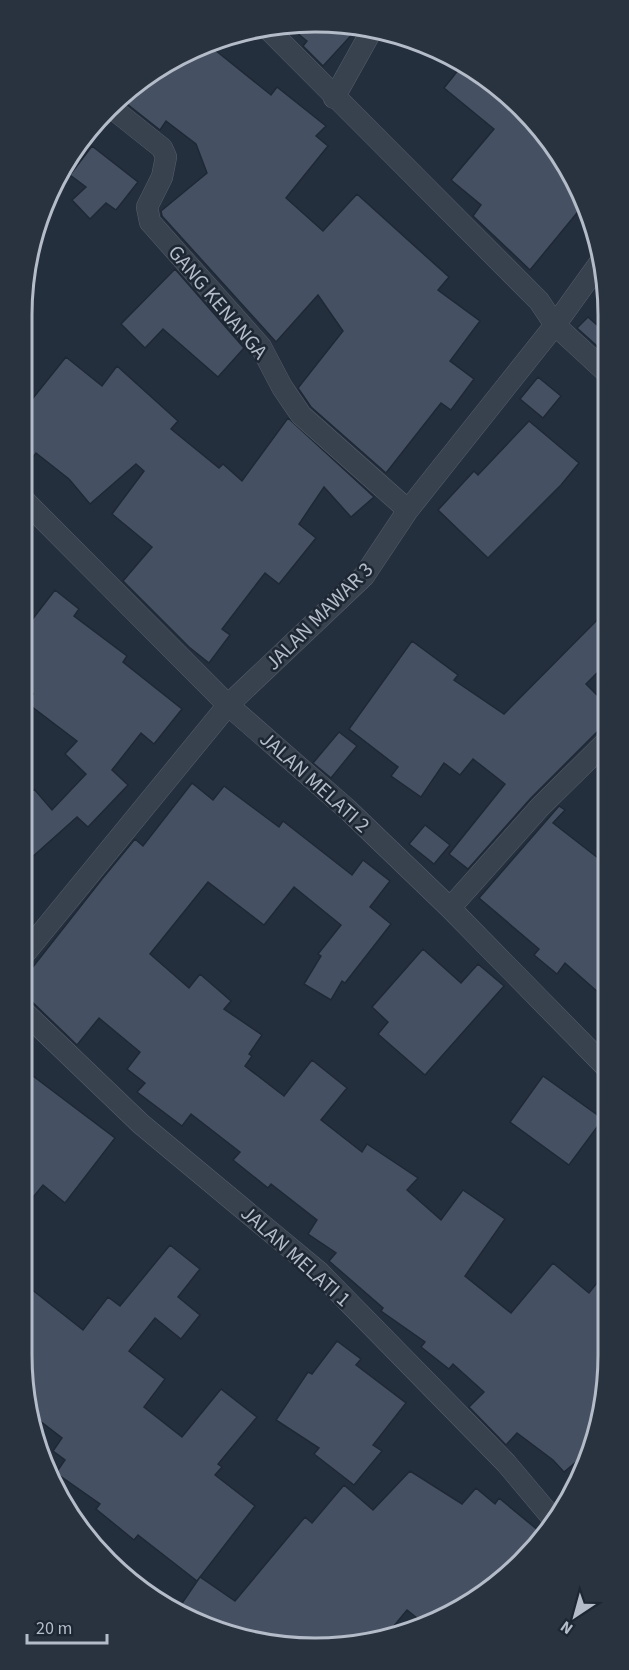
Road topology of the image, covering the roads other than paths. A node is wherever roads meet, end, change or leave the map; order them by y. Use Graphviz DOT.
graph roads {
  1 [pos="273,35"];
  2 [pos="368,37"];
  3 [pos="334,98"];
  4 [pos="117,111"];
  5 [pos="594,271"];
  6 [pos="555,325"];
  7 [pos="598,365"];
  8 [pos="32,508"];
  9 [pos="408,510"];
  10 [pos="228,705"];
  11 [pos="598,750"];
  12 [pos="450,908"];
  13 [pos="32,945"];
  14 [pos="32,1020"];
  15 [pos="598,1059"];
  16 [pos="549,1514"];
  1 -- 3 [label="street"];
  2 -- 3 [label="street"];
  3 -- 6 [label="street"];
  4 -- 9 [label="street, GANG KENANGA"];
  5 -- 6 [label="street, JALAN MAWAR 3"];
  6 -- 7 [label="street"];
  6 -- 9 [label="street, JALAN MAWAR 3"];
  8 -- 10 [label="street, JALAN MELATI 2"];
  9 -- 10 [label="street, JALAN MAWAR 3"];
  10 -- 12 [label="street, JALAN MELATI 2"];
  10 -- 13 [label="street, JALAN MAWAR 3"];
  11 -- 12 [label="street"];
  12 -- 15 [label="street, JALAN MELATI 2"];
  14 -- 16 [label="street, JALAN MELATI 1"];
}
